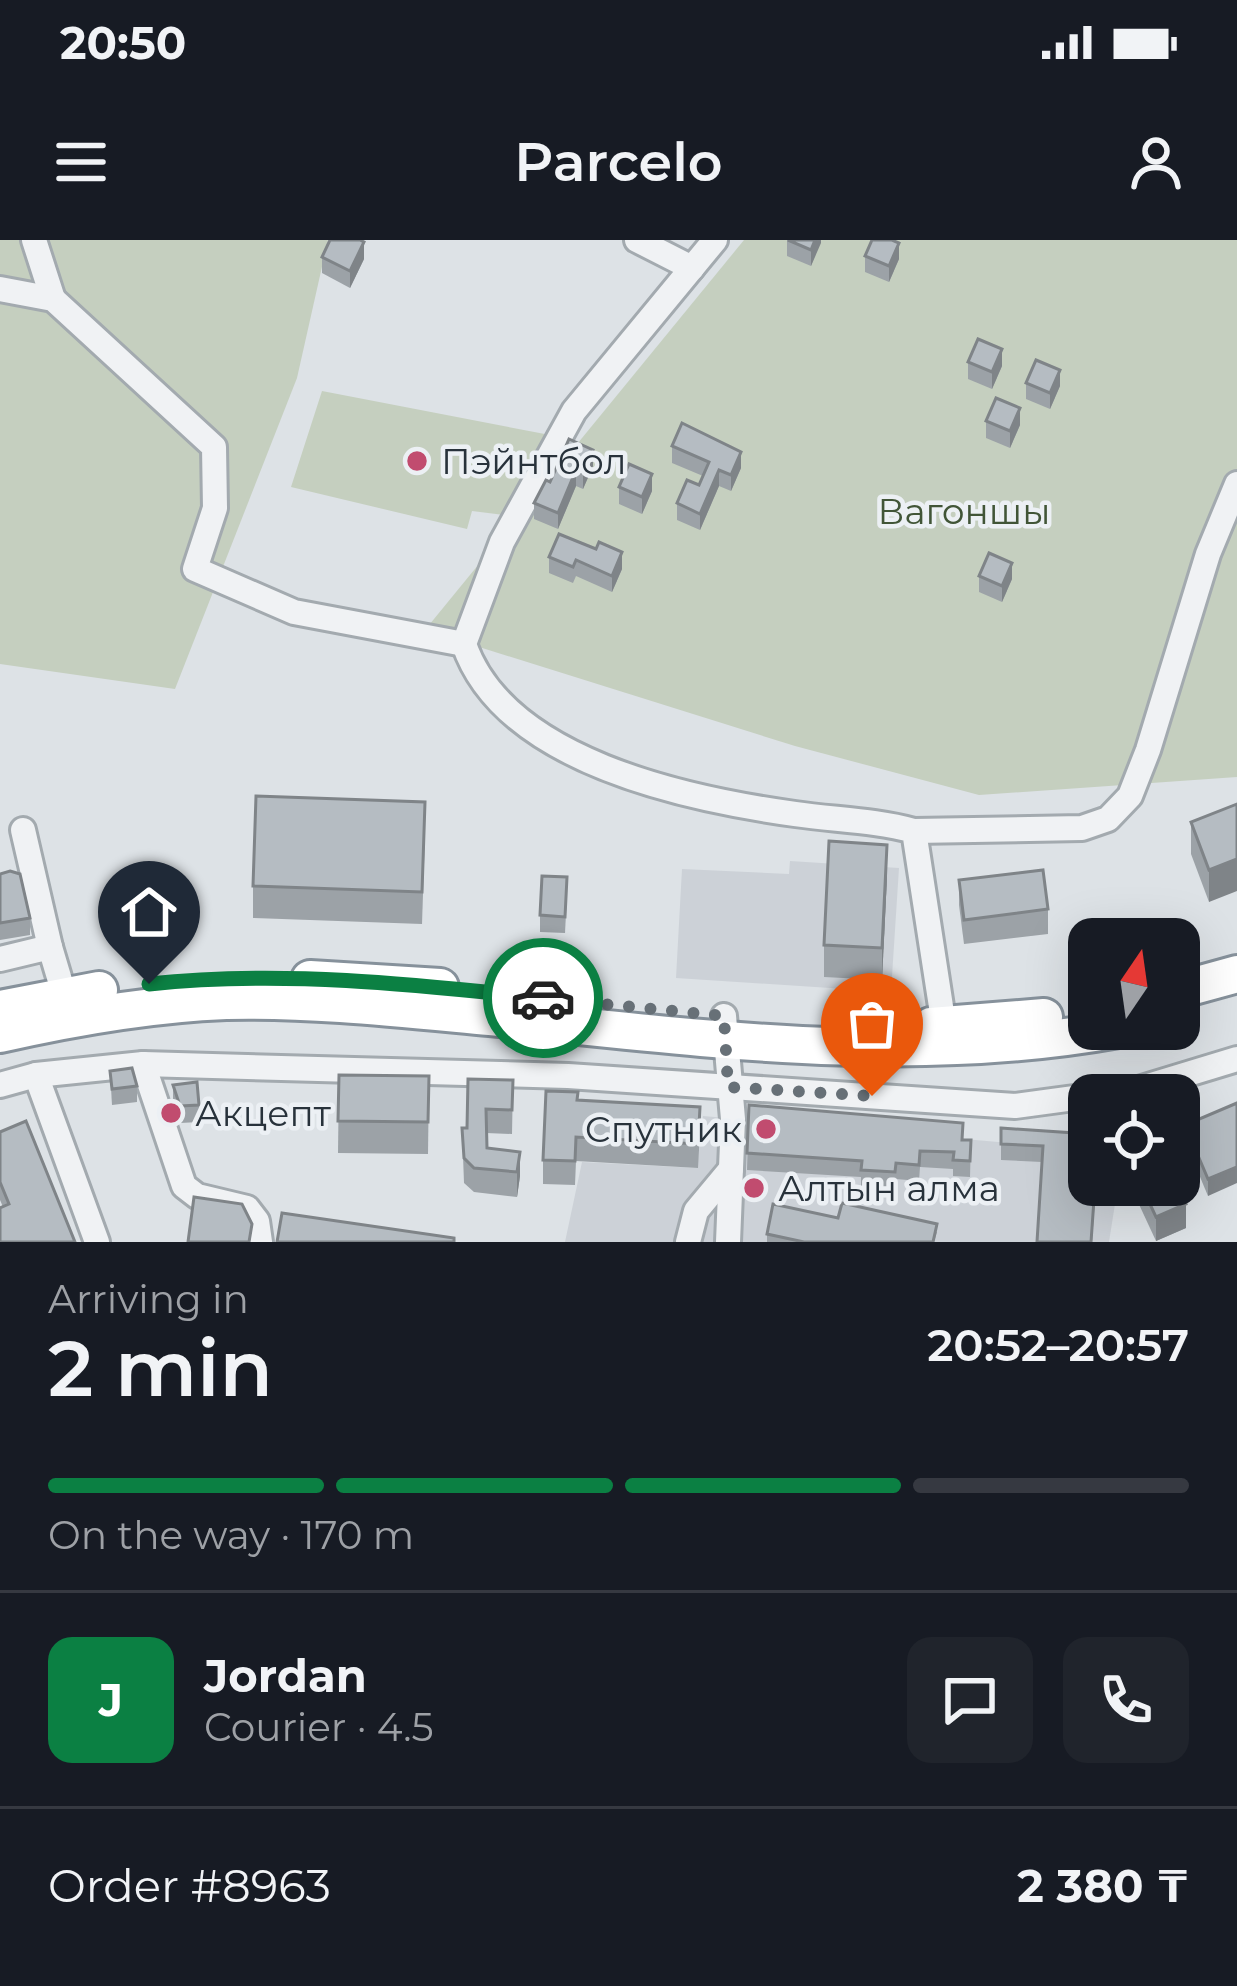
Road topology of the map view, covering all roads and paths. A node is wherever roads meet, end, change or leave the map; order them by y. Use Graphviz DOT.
graph roads {
  1 [pos="34,240"];
  2 [pos="637,240"];
  3 [pos="715,240"];
  4 [pos="692,268"];
  5 [pos="0,289"];
  6 [pos="53,299"];
  7 [pos="1237,484"];
  8 [pos="464,644"];
  9 [pos="23,830"];
  10 [pos="914,831"];
  11 [pos="50,947"];
  12 [pos="0,959"];
  13 [pos="1237,974"];
  14 [pos="1200,984"];
  15 [pos="64,994"];
  16 [pos="1237,998"];
  17 [pos="1200,1008"];
  18 [pos="0,1009"];
  19 [pos="1068,1012"];
  20 [pos="944,1026"];
  21 [pos="726,1028"];
  22 [pos="0,1034"];
  23 [pos="1068,1038"];
  24 [pos="1237,1059"];
  25 [pos="143,1064"];
  26 [pos="1188,1074"];
  27 [pos="35,1075"];
  28 [pos="0,1085"];
  29 [pos="728,1087"];
  30 [pos="1068,1099"];
  31 [pos="731,1169"];
  32 [pos="97,1242"];
  33 [pos="260,1242"];
  34 [pos="688,1242"];
  35 [pos="728,1242"];
  1 -- 6 [label="street"];
  2 -- 4 [label="street"];
  3 -- 4 [label="street"];
  4 -- 8 [label="street"];
  5 -- 6 [label="street"];
  6 -- 8 [label="street"];
  7 -- 10 [label="street"];
  8 -- 10 [label="street"];
  9 -- 11 [label="street"];
  10 -- 20 [label="street"];
  11 -- 12 [label="street"];
  11 -- 15 [label="street"];
  13 -- 14 [label="highway"];
  15 -- 18 [label="highway"];
  15 -- 21 [label="highway"];
  16 -- 17 [label="highway"];
  19 -- 20 [label="highway"];
  20 -- 21 [label="highway"];
  21 -- 22 [label="highway"];
  21 -- 23 [label="highway"];
  21 -- 29 [label="street"];
  24 -- 26 [label="street"];
  25 -- 27 [label="street"];
  25 -- 29 [label="street"];
  25 -- 33 [label="street"];
  27 -- 28 [label="street"];
  27 -- 32 [label="street"];
  29 -- 30 [label="street"];
  29 -- 31 [label="street"];
  31 -- 34 [label="street"];
  31 -- 35 [label="street"];
}
